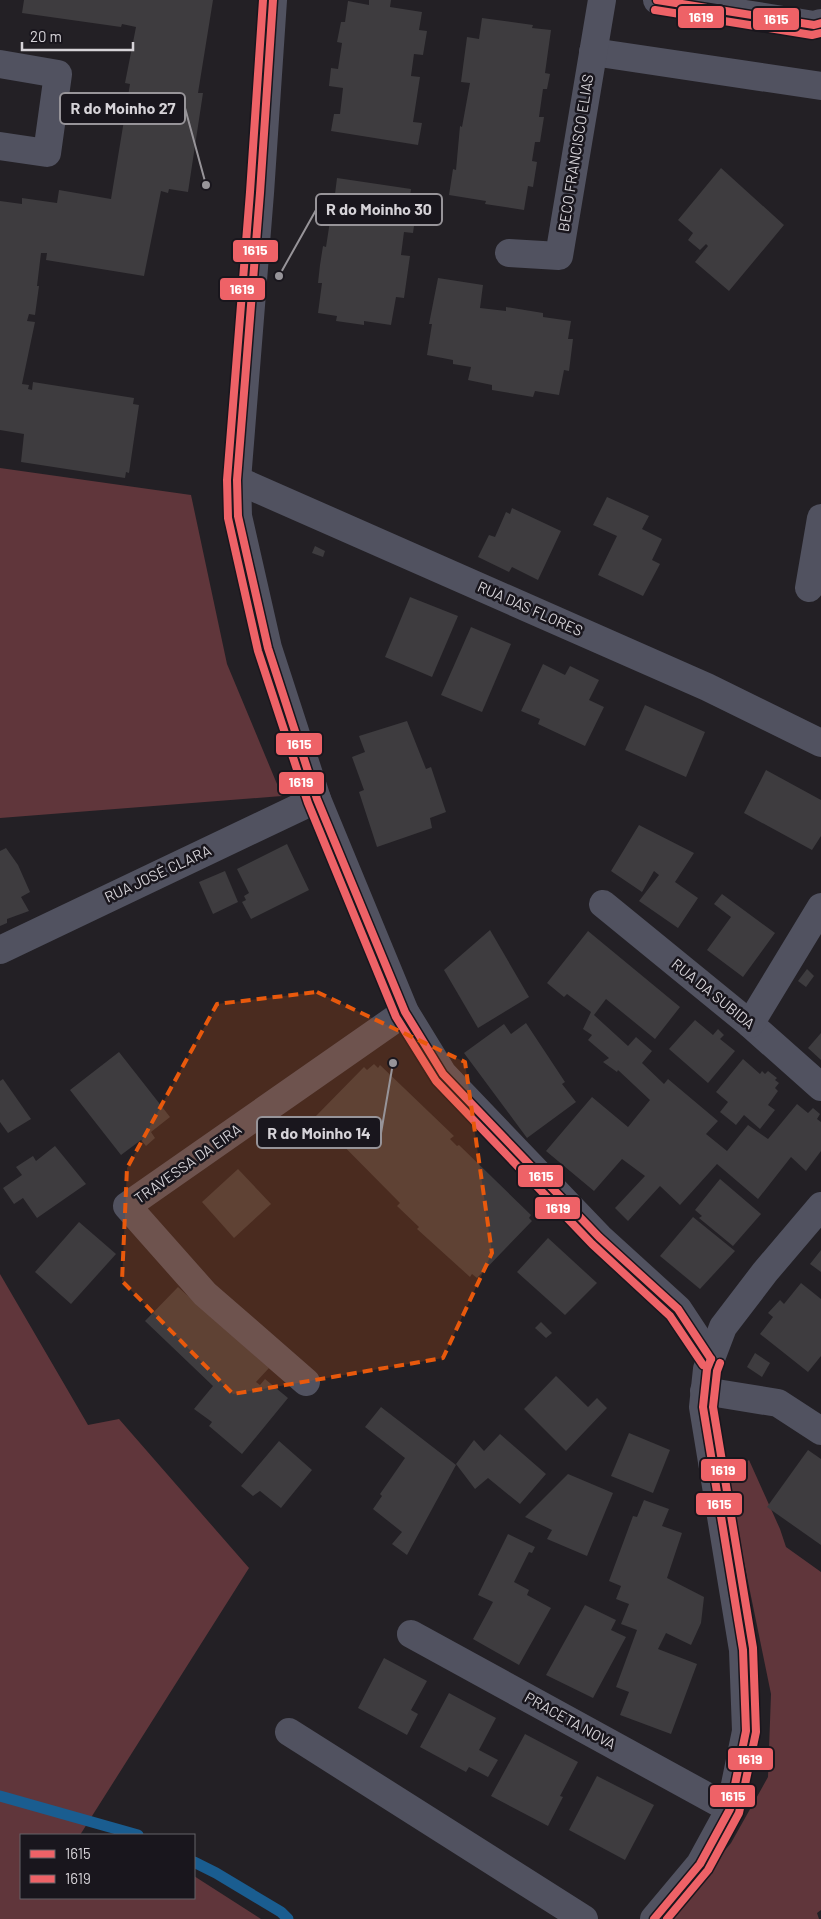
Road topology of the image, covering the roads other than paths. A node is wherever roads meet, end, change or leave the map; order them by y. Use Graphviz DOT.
graph roads {
  1 [pos="273,0"];
  2 [pos="602,0"];
  3 [pos="657,0"];
  4 [pos="715,4"];
  5 [pos="821,23"];
  6 [pos="593,52"];
  7 [pos="0,64"];
  8 [pos="821,86"];
  9 [pos="0,146"];
  10 [pos="509,253"];
  11 [pos="237,480"];
  12 [pos="821,518"];
  13 [pos="809,588"];
  14 [pos="821,743"];
  15 [pos="317,799"];
  16 [pos="603,904"];
  17 [pos="821,907"];
  18 [pos="0,950"];
  19 [pos="405,1012"];
  20 [pos="750,1024"];
  21 [pos="821,1087"];
  22 [pos="821,1206"];
  23 [pos="711,1359"];
  24 [pos="306,1382"];
  25 [pos="704,1391"];
  26 [pos="821,1431"];
  27 [pos="410,1634"];
  28 [pos="289,1732"];
  29 [pos="730,1809"];
  30 [pos="584,1919"];
  31 [pos="654,1919"];
  1 -- 11 [label="street"];
  2 -- 6 [label="street, BECO FRANCISCO ELIAS"];
  3 -- 4 [label="street"];
  4 -- 5 [label="street"];
  6 -- 8 [label="street"];
  6 -- 10 [label="street, BECO FRANCISCO ELIAS"];
  7 -- 9 [label="street"];
  11 -- 14 [label="street, RUA DAS FLORES"];
  11 -- 15 [label="street"];
  12 -- 13 [label="street"];
  15 -- 18 [label="street, RUA JOSÉ CLARA"];
  15 -- 19 [label="street"];
  16 -- 20 [label="street, RUA DA SUBIDA"];
  17 -- 20 [label="street"];
  19 -- 23 [label="street"];
  19 -- 24 [label="street, TRAVESSA DA EIRA"];
  20 -- 21 [label="street, RUA DA SUBIDA"];
  22 -- 23 [label="street"];
  23 -- 25 [label="street"];
  25 -- 26 [label="street"];
  25 -- 29 [label="street"];
  27 -- 29 [label="street, PRACETA NOVA"];
  28 -- 30 [label="street"];
  29 -- 31 [label="street"];
}
